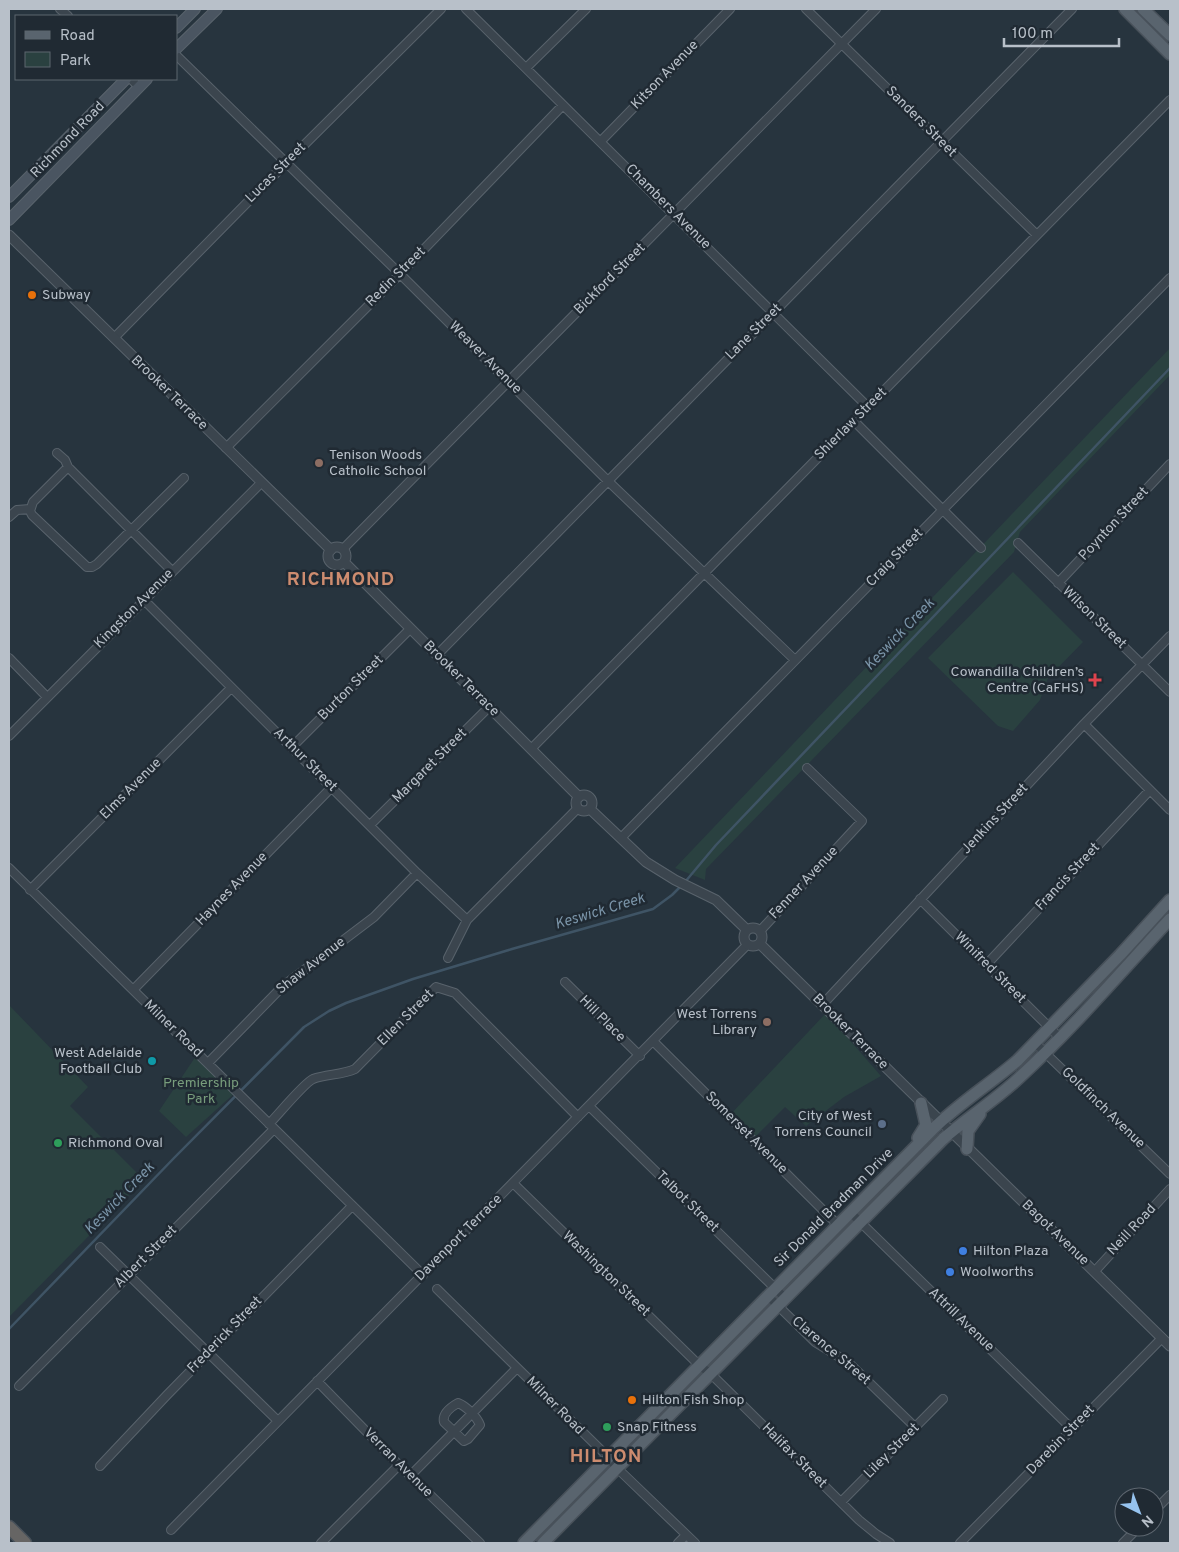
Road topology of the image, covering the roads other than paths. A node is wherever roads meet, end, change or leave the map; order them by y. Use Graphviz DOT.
graph roads {
  1 [pos="195,9"];
  2 [pos="217,9"];
  3 [pos="441,9"];
  4 [pos="466,9"];
  5 [pos="586,9"];
  6 [pos="730,9"];
  7 [pos="806,9"];
  8 [pos="876,9"];
  9 [pos="1072,9"];
  10 [pos="1125,9"];
  11 [pos="1143,9"];
  12 [pos="178,26"];
  13 [pos="1170,35"];
  14 [pos="842,44"];
  15 [pos="178,47"];
  16 [pos="1170,54"];
  17 [pos="178,57"];
  18 [pos="526,68"];
  19 [pos="125,80"];
  20 [pos="132,80"];
  21 [pos="146,80"];
  22 [pos="139,87"];
  23 [pos="1170,100"];
  24 [pos="563,105"];
  25 [pos="601,141"];
  26 [pos="942,142"];
  27 [pos="286,163"];
  28 [pos="9,197"];
  29 [pos="675,214"];
  30 [pos="9,220"];
  31 [pos="9,234"];
  32 [pos="1037,235"];
  33 [pos="400,274"];
  34 [pos="1170,278"];
  35 [pos="774,312"];
  36 [pos="114,338"];
  37 [pos="509,382"];
  38 [pos="868,407"];
  39 [pos="854,422"];
  40 [pos="226,448"];
  41 [pos="58,454"];
  42 [pos="1170,464"];
  43 [pos="68,468"];
  44 [pos="184,478"];
  45 [pos="608,481"];
  46 [pos="261,483"];
  47 [pos="30,509"];
  48 [pos="943,509"];
  49 [pos="9,517"];
  50 [pos="131,530"];
  51 [pos="1018,543"];
  52 [pos="981,548"];
  53 [pos="344,549"];
  54 [pos="331,550"];
  55 [pos="344,562"];
  56 [pos="172,571"];
  57 [pos="703,572"];
  58 [pos="1058,583"];
  59 [pos="143,599"];
  60 [pos="410,628"];
  61 [pos="1170,636"];
  62 [pos="437,655"];
  63 [pos="9,658"];
  64 [pos="795,660"];
  65 [pos="1142,665"];
  66 [pos="231,688"];
  67 [pos="1170,692"];
  68 [pos="47,697"];
  69 [pos="489,707"];
  70 [pos="1084,724"];
  71 [pos="9,736"];
  72 [pos="292,747"];
  73 [pos="531,748"];
  74 [pos="807,768"];
  75 [pos="332,787"];
  76 [pos="1150,790"];
  77 [pos="579,797"];
  78 [pos="578,808"];
  79 [pos="590,809"];
  80 [pos="1170,810"];
  81 [pos="370,825"];
  82 [pos="621,838"];
  83 [pos="9,868"];
  84 [pos="417,873"];
  85 [pos="30,890"];
  86 [pos="920,899"];
  87 [pos="1170,900"];
  88 [pos="1170,919"];
  89 [pos="467,920"];
  90 [pos="747,930"];
  91 [pos="760,931"];
  92 [pos="760,944"];
  93 [pos="748,945"];
  94 [pos="448,958"];
  95 [pos="986,964"];
  96 [pos="565,982"];
  97 [pos="133,990"];
  98 [pos="823,1004"];
  99 [pos="1050,1028"];
  100 [pos="1060,1038"];
  101 [pos="653,1041"];
  102 [pos="1035,1043"];
  103 [pos="1045,1053"];
  104 [pos="640,1056"];
  105 [pos="208,1063"];
  106 [pos="921,1103"];
  107 [pos="589,1106"];
  108 [pos="988,1106"];
  109 [pos="578,1117"];
  110 [pos="940,1121"];
  111 [pos="272,1126"];
  112 [pos="951,1132"];
  113 [pos="967,1149"];
  114 [pos="910,1152"];
  115 [pos="1170,1174"];
  116 [pos="513,1183"];
  117 [pos="1170,1189"];
  118 [pos="352,1206"];
  119 [pos="850,1212"];
  120 [pos="860,1223"];
  121 [pos="838,1225"];
  122 [pos="100,1247"];
  123 [pos="1095,1271"];
  124 [pos="128,1274"];
  125 [pos="423,1275"];
  126 [pos="437,1289"];
  127 [pos="772,1292"];
  128 [pos="781,1302"];
  129 [pos="1162,1338"];
  130 [pos="1170,1346"];
  131 [pos="208,1353"];
  132 [pos="699,1365"];
  133 [pos="517,1368"];
  134 [pos="711,1374"];
  135 [pos="317,1381"];
  136 [pos="19,1386"];
  137 [pos="943,1399"];
  138 [pos="472,1414"];
  139 [pos="278,1421"];
  140 [pos="915,1428"];
  141 [pos="1072,1429"];
  142 [pos="454,1431"];
  143 [pos="608,1458"];
  144 [pos="399,1465"];
  145 [pos="100,1466"];
  146 [pos="617,1468"];
  147 [pos="410,1476"];
  148 [pos="841,1502"];
  149 [pos="9,1527"];
  150 [pos="171,1530"];
  151 [pos="686,1535"];
  152 [pos="25,1543"];
  153 [pos="321,1543"];
  154 [pos="480,1543"];
  155 [pos="524,1543"];
  156 [pos="543,1543"];
  157 [pos="678,1543"];
  158 [pos="694,1543"];
  159 [pos="890,1543"];
  160 [pos="960,1543"];
  1 -- 12 [label="main road"];
  2 -- 15 [label="main road"];
  3 -- 27 [label="street, Lucas Street"];
  4 -- 18 [label="street, Chambers Avenue"];
  5 -- 18 [label="street"];
  6 -- 25 [label="street, Kitson Avenue"];
  7 -- 14 [label="street, Sanders Street"];
  8 -- 14 [label="street, Bickford Street"];
  9 -- 26 [label="street, Lane Street"];
  10 -- 16 [label="main road"];
  11 -- 13 [label="main road"];
  14 -- 26 [label="street, Sanders Street"];
  14 -- 29 [label="street, Bickford Street"];
  17 -- 27 [label="street, Weaver Avenue"];
  18 -- 24 [label="street, Chambers Avenue"];
  19 -- 28 [label="main road, Richmond Road"];
  20 -- 22 [label="street"];
  21 -- 22 [label="main road, Richmond Road"];
  22 -- 30 [label="main road, Richmond Road"];
  23 -- 32 [label="street, Shierlaw Street"];
  24 -- 25 [label="street, Chambers Avenue"];
  24 -- 33 [label="street, Redin Street"];
  25 -- 29 [label="street, Chambers Avenue"];
  26 -- 32 [label="street, Sanders Street"];
  26 -- 35 [label="street, Lane Street"];
  27 -- 33 [label="street, Weaver Avenue"];
  27 -- 36 [label="street, Lucas Street"];
  29 -- 35 [label="street, Chambers Avenue"];
  29 -- 37 [label="street, Bickford Street"];
  31 -- 36 [label="street, Brooker Terrace"];
  32 -- 38 [label="street, Shierlaw Street"];
  33 -- 37 [label="street, Weaver Avenue"];
  33 -- 40 [label="street, Redin Street"];
  34 -- 48 [label="street, Craig Street"];
  35 -- 38 [label="street, Chambers Avenue"];
  35 -- 45 [label="street, Lane Street"];
  36 -- 40 [label="street, Brooker Terrace"];
  37 -- 45 [label="street, Weaver Avenue"];
  37 -- 53 [label="street, Bickford Street"];
  38 -- 39 [label="street, Shierlaw Street"];
  39 -- 48 [label="street"];
  39 -- 57 [label="street, Shierlaw Street"];
  40 -- 46 [label="street, Brooker Terrace"];
  41 -- 43 [label="street"];
  42 -- 58 [label="street, Poynton Street"];
  43 -- 47 [label="street"];
  43 -- 50 [label="street"];
  44 -- 50 [label="street"];
  45 -- 57 [label="street, Weaver Avenue"];
  45 -- 62 [label="street, Lane Street"];
  46 -- 54 [label="street, Brooker Terrace"];
  46 -- 56 [label="street, Kingston Avenue"];
  47 -- 49 [label="street"];
  47 -- 50 [label="street"];
  48 -- 52 [label="street"];
  48 -- 64 [label="street, Craig Street"];
  50 -- 56 [label="street"];
  51 -- 58 [label="street, Wilson Street"];
  53 -- 54 [label="street"];
  53 -- 55 [label="street"];
  54 -- 55 [label="street"];
  55 -- 60 [label="street, Brooker Terrace"];
  56 -- 59 [label="street, Kingston Avenue"];
  57 -- 64 [label="street, Weaver Avenue"];
  57 -- 73 [label="street, Shierlaw Street"];
  58 -- 65 [label="street, Wilson Street"];
  59 -- 66 [label="street, Arthur Street"];
  59 -- 68 [label="street, Kingston Avenue"];
  60 -- 62 [label="street, Brooker Terrace"];
  60 -- 72 [label="street, Burton Street"];
  61 -- 65 [label="street, Jenkins Street"];
  62 -- 69 [label="street, Brooker Terrace"];
  63 -- 68 [label="street"];
  64 -- 82 [label="street, Craig Street"];
  65 -- 67 [label="street, Wilson Street"];
  65 -- 70 [label="street, Jenkins Street"];
  66 -- 72 [label="street, Arthur Street"];
  66 -- 85 [label="street, Elms Avenue"];
  68 -- 71 [label="street, Kingston Avenue"];
  69 -- 73 [label="street, Brooker Terrace"];
  69 -- 81 [label="street, Margaret Street"];
  70 -- 76 [label="street"];
  70 -- 86 [label="street, Jenkins Street"];
  72 -- 75 [label="street, Arthur Street"];
  73 -- 77 [label="street, Brooker Terrace"];
  74 -- 91 [label="street, Fenner Avenue"];
  75 -- 81 [label="street, Arthur Street"];
  75 -- 97 [label="street, Haynes Avenue"];
  76 -- 80 [label="street"];
  76 -- 95 [label="street, Francis Street"];
  77 -- 78 [label="street"];
  77 -- 79 [label="street"];
  78 -- 79 [label="street"];
  78 -- 89 [label="street"];
  79 -- 82 [label="street"];
  81 -- 84 [label="street, Arthur Street"];
  82 -- 90 [label="street"];
  83 -- 85 [label="street, Milner Road"];
  84 -- 89 [label="street, Arthur Street"];
  84 -- 105 [label="street, Shaw Avenue"];
  85 -- 97 [label="street, Milner Road"];
  86 -- 95 [label="street, Winifred Street"];
  86 -- 98 [label="street, Jenkins Street"];
  87 -- 99 [label="main road, Sir Donald Bradman Drive"];
  88 -- 100 [label="main road, Sir Donald Bradman Drive"];
  89 -- 94 [label="street"];
  90 -- 91 [label="street"];
  90 -- 93 [label="street"];
  91 -- 92 [label="street"];
  92 -- 93 [label="street"];
  92 -- 98 [label="street, Brooker Terrace"];
  93 -- 101 [label="street, Davenport Terrace"];
  95 -- 99 [label="street, Winifred Street"];
  96 -- 104 [label="street, Hill Place"];
  97 -- 105 [label="street, Milner Road"];
  98 -- 106 [label="street, Brooker Terrace"];
  99 -- 100 [label="street, Winifred Street"];
  99 -- 102 [label="main road, Sir Donald Bradman Drive"];
  100 -- 103 [label="main road, Sir Donald Bradman Drive"];
  101 -- 104 [label="street, Davenport Terrace"];
  101 -- 121 [label="street, Somerset Avenue"];
  102 -- 103 [label="street, Goldfinch Avenue"];
  102 -- 110 [label="main road, Sir Donald Bradman Drive"];
  103 -- 108 [label="main road, Sir Donald Bradman Drive"];
  103 -- 115 [label="street, Goldfinch Avenue"];
  104 -- 107 [label="street, Davenport Terrace"];
  105 -- 111 [label="street, Milner Road"];
  106 -- 110 [label="street, Brooker Terrace"];
  106 -- 114 [label="main road"];
  107 -- 109 [label="street, Davenport Terrace"];
  107 -- 127 [label="street, Talbot Street"];
  108 -- 112 [label="main road, Sir Donald Bradman Drive"];
  108 -- 113 [label="main road"];
  109 -- 111 [label="street, Ellen Street"];
  109 -- 116 [label="street, Davenport Terrace"];
  110 -- 112 [label="street, Bagot Avenue"];
  110 -- 114 [label="main road, Sir Donald Bradman Drive"];
  111 -- 118 [label="street, Milner Road"];
  111 -- 124 [label="street, Albert Street"];
  112 -- 113 [label="street, Bagot Avenue"];
  112 -- 120 [label="main road, Sir Donald Bradman Drive"];
  113 -- 123 [label="street, Bagot Avenue"];
  114 -- 119 [label="main road, Sir Donald Bradman Drive"];
  116 -- 125 [label="street, Davenport Terrace"];
  116 -- 132 [label="street, Washington Street"];
  117 -- 123 [label="street, Neill Road"];
  118 -- 125 [label="street, Milner Road"];
  118 -- 131 [label="street, Frederick Street"];
  119 -- 120 [label="street, Attrill Avenue"];
  119 -- 121 [label="main road, Sir Donald Bradman Drive"];
  120 -- 128 [label="main road, Sir Donald Bradman Drive"];
  120 -- 141 [label="street, Attrill Avenue"];
  121 -- 127 [label="main road, Sir Donald Bradman Drive"];
  122 -- 124 [label="street"];
  123 -- 129 [label="street, Bagot Avenue"];
  124 -- 131 [label="street"];
  124 -- 136 [label="street, Albert Street"];
  125 -- 135 [label="street, Davenport Terrace"];
  126 -- 133 [label="street, Milner Road"];
  127 -- 128 [label="street, Talbot Street"];
  127 -- 132 [label="main road, Sir Donald Bradman Drive"];
  128 -- 134 [label="main road, Sir Donald Bradman Drive"];
  128 -- 140 [label="street, Clarence Street"];
  129 -- 130 [label="street, Bagot Avenue"];
  129 -- 141 [label="street, Darebin Street"];
  131 -- 139 [label="street"];
  131 -- 145 [label="street, Frederick Street"];
  132 -- 134 [label="street, Halifax Street"];
  132 -- 143 [label="main road, Sir Donald Bradman Drive"];
  133 -- 138 [label="street"];
  133 -- 143 [label="street, Milner Road"];
  134 -- 146 [label="main road, Sir Donald Bradman Drive"];
  134 -- 148 [label="street, Halifax Street"];
  135 -- 139 [label="street, Davenport Terrace"];
  135 -- 144 [label="street, Verran Avenue"];
  137 -- 140 [label="street, Liley Street"];
  138 -- 142 [label="street"];
  138 -- 142 [label="street"];
  138 -- 142 [label="street"];
  139 -- 150 [label="street, Davenport Terrace"];
  140 -- 148 [label="street, Liley Street"];
  141 -- 160 [label="street, Darebin Street"];
  142 -- 147 [label="street"];
  143 -- 146 [label="street, Milner Road"];
  143 -- 155 [label="main road, Sir Donald Bradman Drive"];
  144 -- 147 [label="street, Verran Avenue"];
  144 -- 153 [label="street"];
  146 -- 151 [label="street, Milner Road"];
  146 -- 156 [label="main road, Sir Donald Bradman Drive"];
  147 -- 154 [label="street, Verran Avenue"];
  148 -- 159 [label="street, Halifax Street"];
  149 -- 152 [label="highway"];
  151 -- 157 [label="street"];
  151 -- 158 [label="street, Milner Road"];
}
